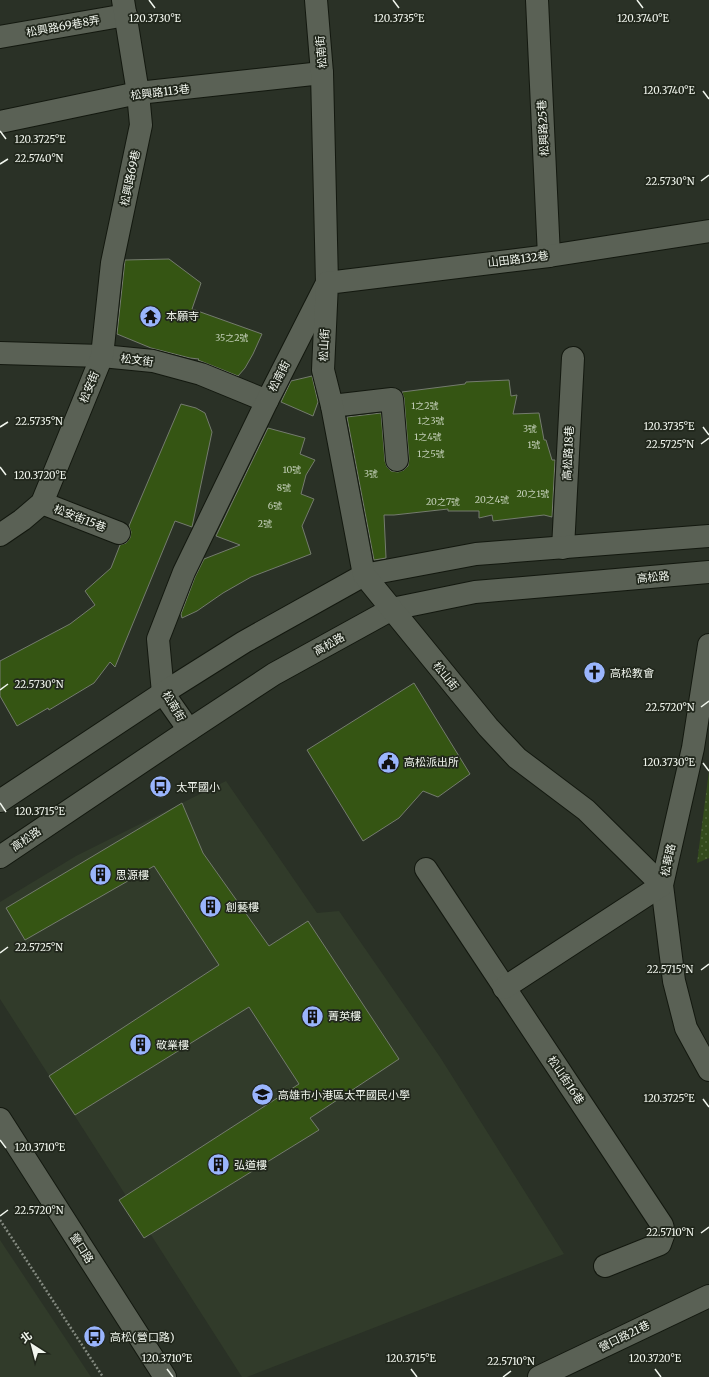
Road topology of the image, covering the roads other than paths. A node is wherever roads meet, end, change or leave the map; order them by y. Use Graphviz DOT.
graph roads {
  1 [pos="316,0"];
  2 [pos="537,0"];
  3 [pos="124,7"];
  4 [pos="0,37"];
  5 [pos="322,73"];
  6 [pos="138,94"];
  7 [pos="0,122"];
  8 [pos="709,231"];
  9 [pos="549,256"];
  10 [pos="327,283"];
  11 [pos="0,353"];
  12 [pos="102,356"];
  13 [pos="573,358"];
  14 [pos="267,401"];
  15 [pos="332,406"];
  16 [pos="397,460"];
  17 [pos="42,503"];
  18 [pos="119,533"];
  19 [pos="0,535"];
  20 [pos="709,536"];
  21 [pos="563,548"];
  22 [pos="709,572"];
  23 [pos="364,575"];
  24 [pos="392,609"];
  25 [pos="709,645"];
  26 [pos="706,681"];
  27 [pos="163,693"];
  28 [pos="189,730"];
  29 [pos="0,801"];
  30 [pos="0,857"];
  31 [pos="426,869"];
  32 [pos="662,885"];
  33 [pos="504,988"];
  34 [pos="709,1070"];
  35 [pos="0,1119"];
  36 [pos="605,1266"];
  37 [pos="709,1296"];
  38 [pos="165,1377"];
  39 [pos="539,1377"];
  1 -- 5 [label="street, 松南街"];
  2 -- 9 [label="street, 松興路25巷"];
  3 -- 4 [label="street, 松興路69巷8弄"];
  3 -- 6 [label="street, 松興路69巷"];
  5 -- 6 [label="street, 松興路113巷"];
  5 -- 10 [label="street, 松南街"];
  6 -- 7 [label="street, 松興路113巷"];
  6 -- 12 [label="street, 松興路69巷"];
  8 -- 9 [label="street, 山田路132巷"];
  9 -- 10 [label="street, 山田路132巷"];
  10 -- 14 [label="street, 松南街"];
  10 -- 15 [label="street, 松山街"];
  11 -- 12 [label="street, 松文街"];
  12 -- 14 [label="street, 松文街"];
  12 -- 17 [label="street, 松安街"];
  13 -- 21 [label="street, 高松路18巷"];
  14 -- 27 [label="street, 松南街"];
  15 -- 16 [label="street"];
  15 -- 23 [label="street, 松山街"];
  17 -- 18 [label="street, 松安街15巷"];
  17 -- 19 [label="street, 松安街"];
  20 -- 21 [label="street"];
  21 -- 23 [label="street"];
  22 -- 24 [label="street, 高松路"];
  23 -- 24 [label="street, 松山街"];
  23 -- 27 [label="street"];
  24 -- 28 [label="street, 高松路"];
  24 -- 32 [label="street, 松山街"];
  25 -- 26 [label="street, 松華路"];
  26 -- 32 [label="street, 松華路"];
  27 -- 28 [label="street, 松南街"];
  27 -- 29 [label="street"];
  28 -- 30 [label="street, 高松路"];
  31 -- 33 [label="street, 松山街16巷"];
  32 -- 33 [label="street"];
  32 -- 34 [label="street, 松華路"];
  33 -- 36 [label="street, 松山街16巷"];
  35 -- 38 [label="street, 營口路"];
  37 -- 39 [label="street, 營口路21巷"];
}
